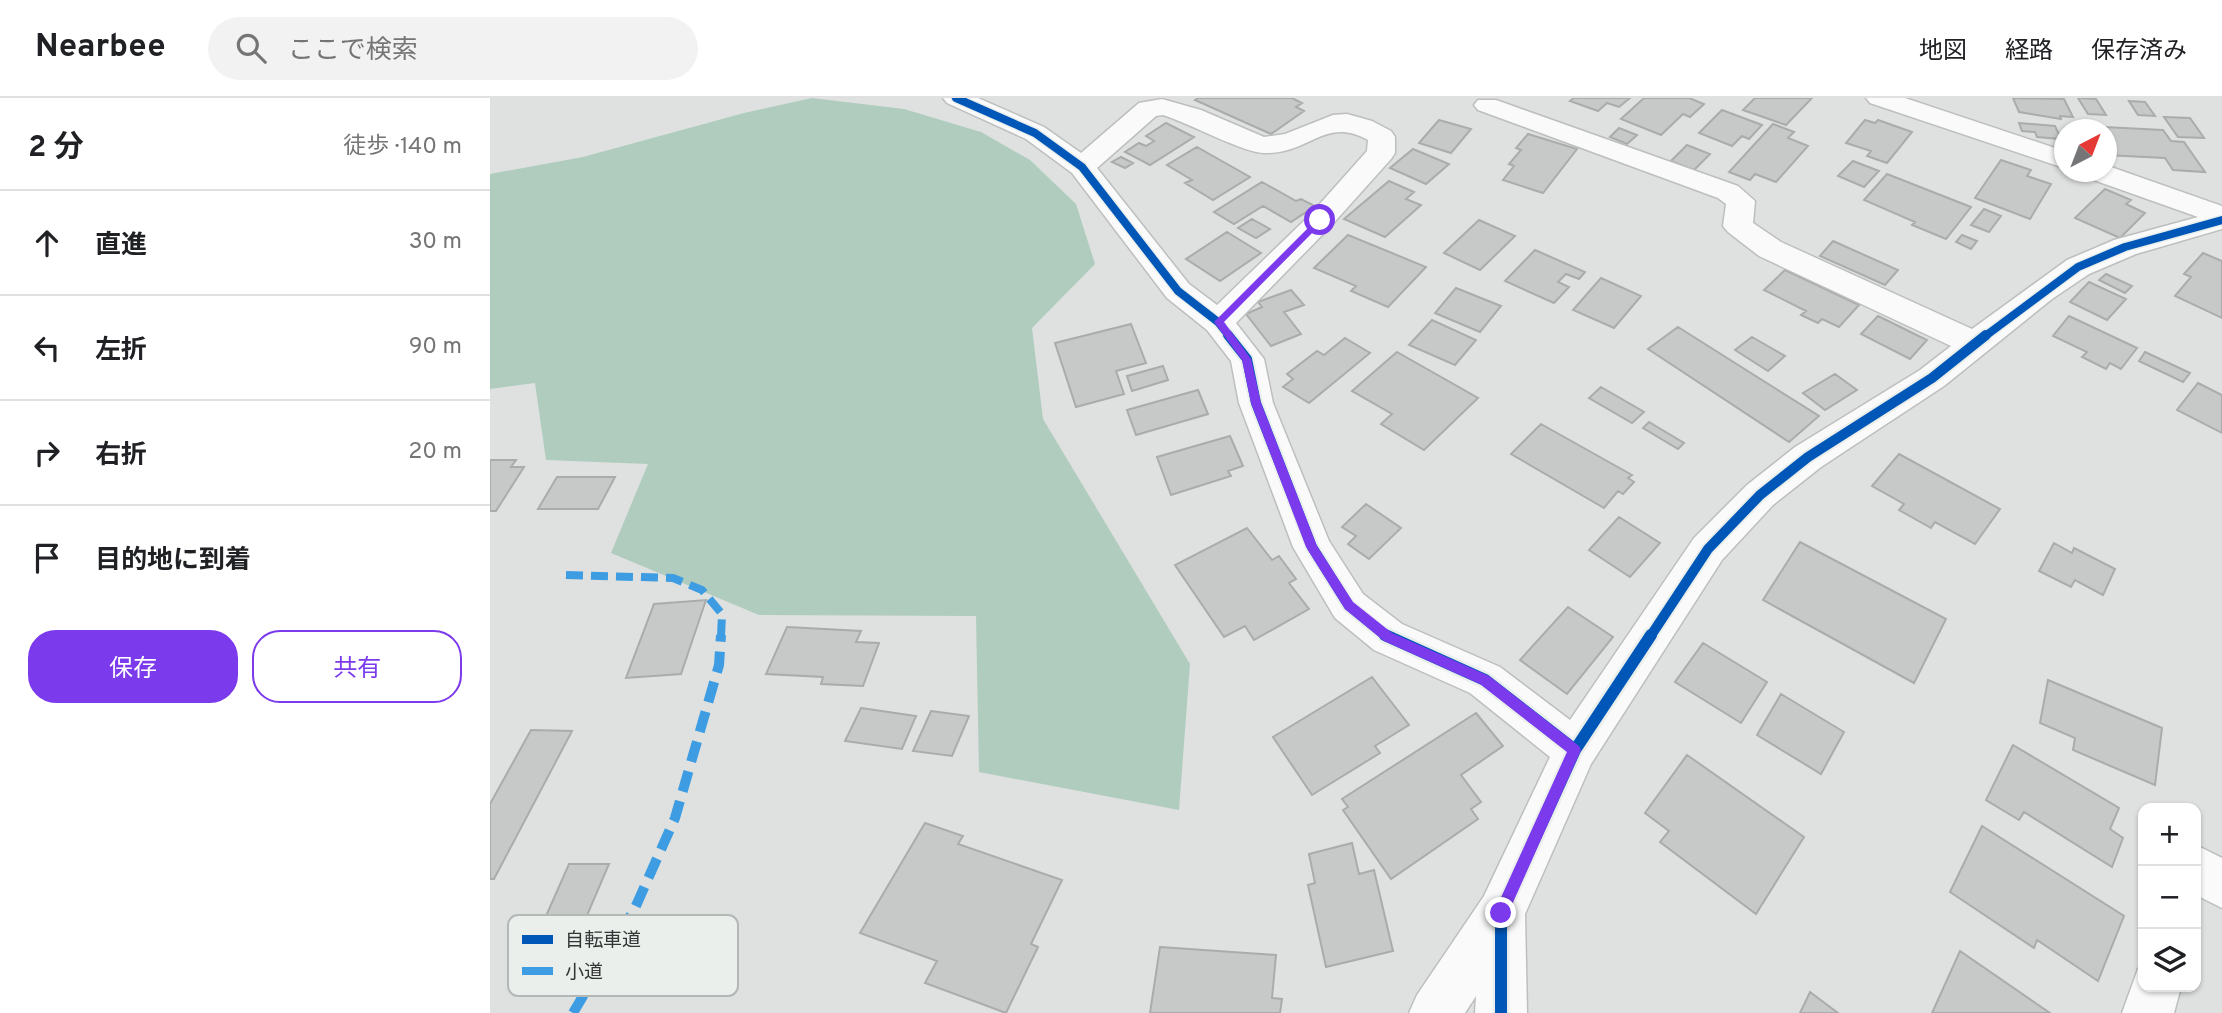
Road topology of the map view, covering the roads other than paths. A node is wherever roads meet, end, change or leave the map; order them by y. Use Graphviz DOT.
graph roads {
  1 [pos="956,98"];
  2 [pos="1879,98"];
  3 [pos="1971,98"];
  4 [pos="1487,105"];
  5 [pos="1988,132"];
  6 [pos="2054,156"];
  7 [pos="1082,167"];
  8 [pos="2117,179"];
  9 [pos="2222,218"];
  10 [pos="1218,322"];
  11 [pos="1975,344"];
  12 [pos="1575,750"];
  13 [pos="2201,872"];
  14 [pos="2222,884"];
  15 [pos="1501,913"];
  16 [pos="2154,992"];
  17 [pos="1435,1013"];
  18 [pos="1501,1013"];
  19 [pos="2148,1013"];
  1 -- 7 [label="street"];
  2 -- 5 [label="street"];
  3 -- 5 [label="street"];
  4 -- 11 [label="street"];
  5 -- 6 [label="street"];
  7 -- 10 [label="street"];
  7 -- 10 [label="street"];
  8 -- 9 [label="street"];
  9 -- 11 [label="street"];
  10 -- 12 [label="street"];
  11 -- 12 [label="street"];
  12 -- 15 [label="street"];
  13 -- 14 [label="street"];
  15 -- 17 [label="street"];
  15 -- 18 [label="street"];
  16 -- 19 [label="street"];
}
